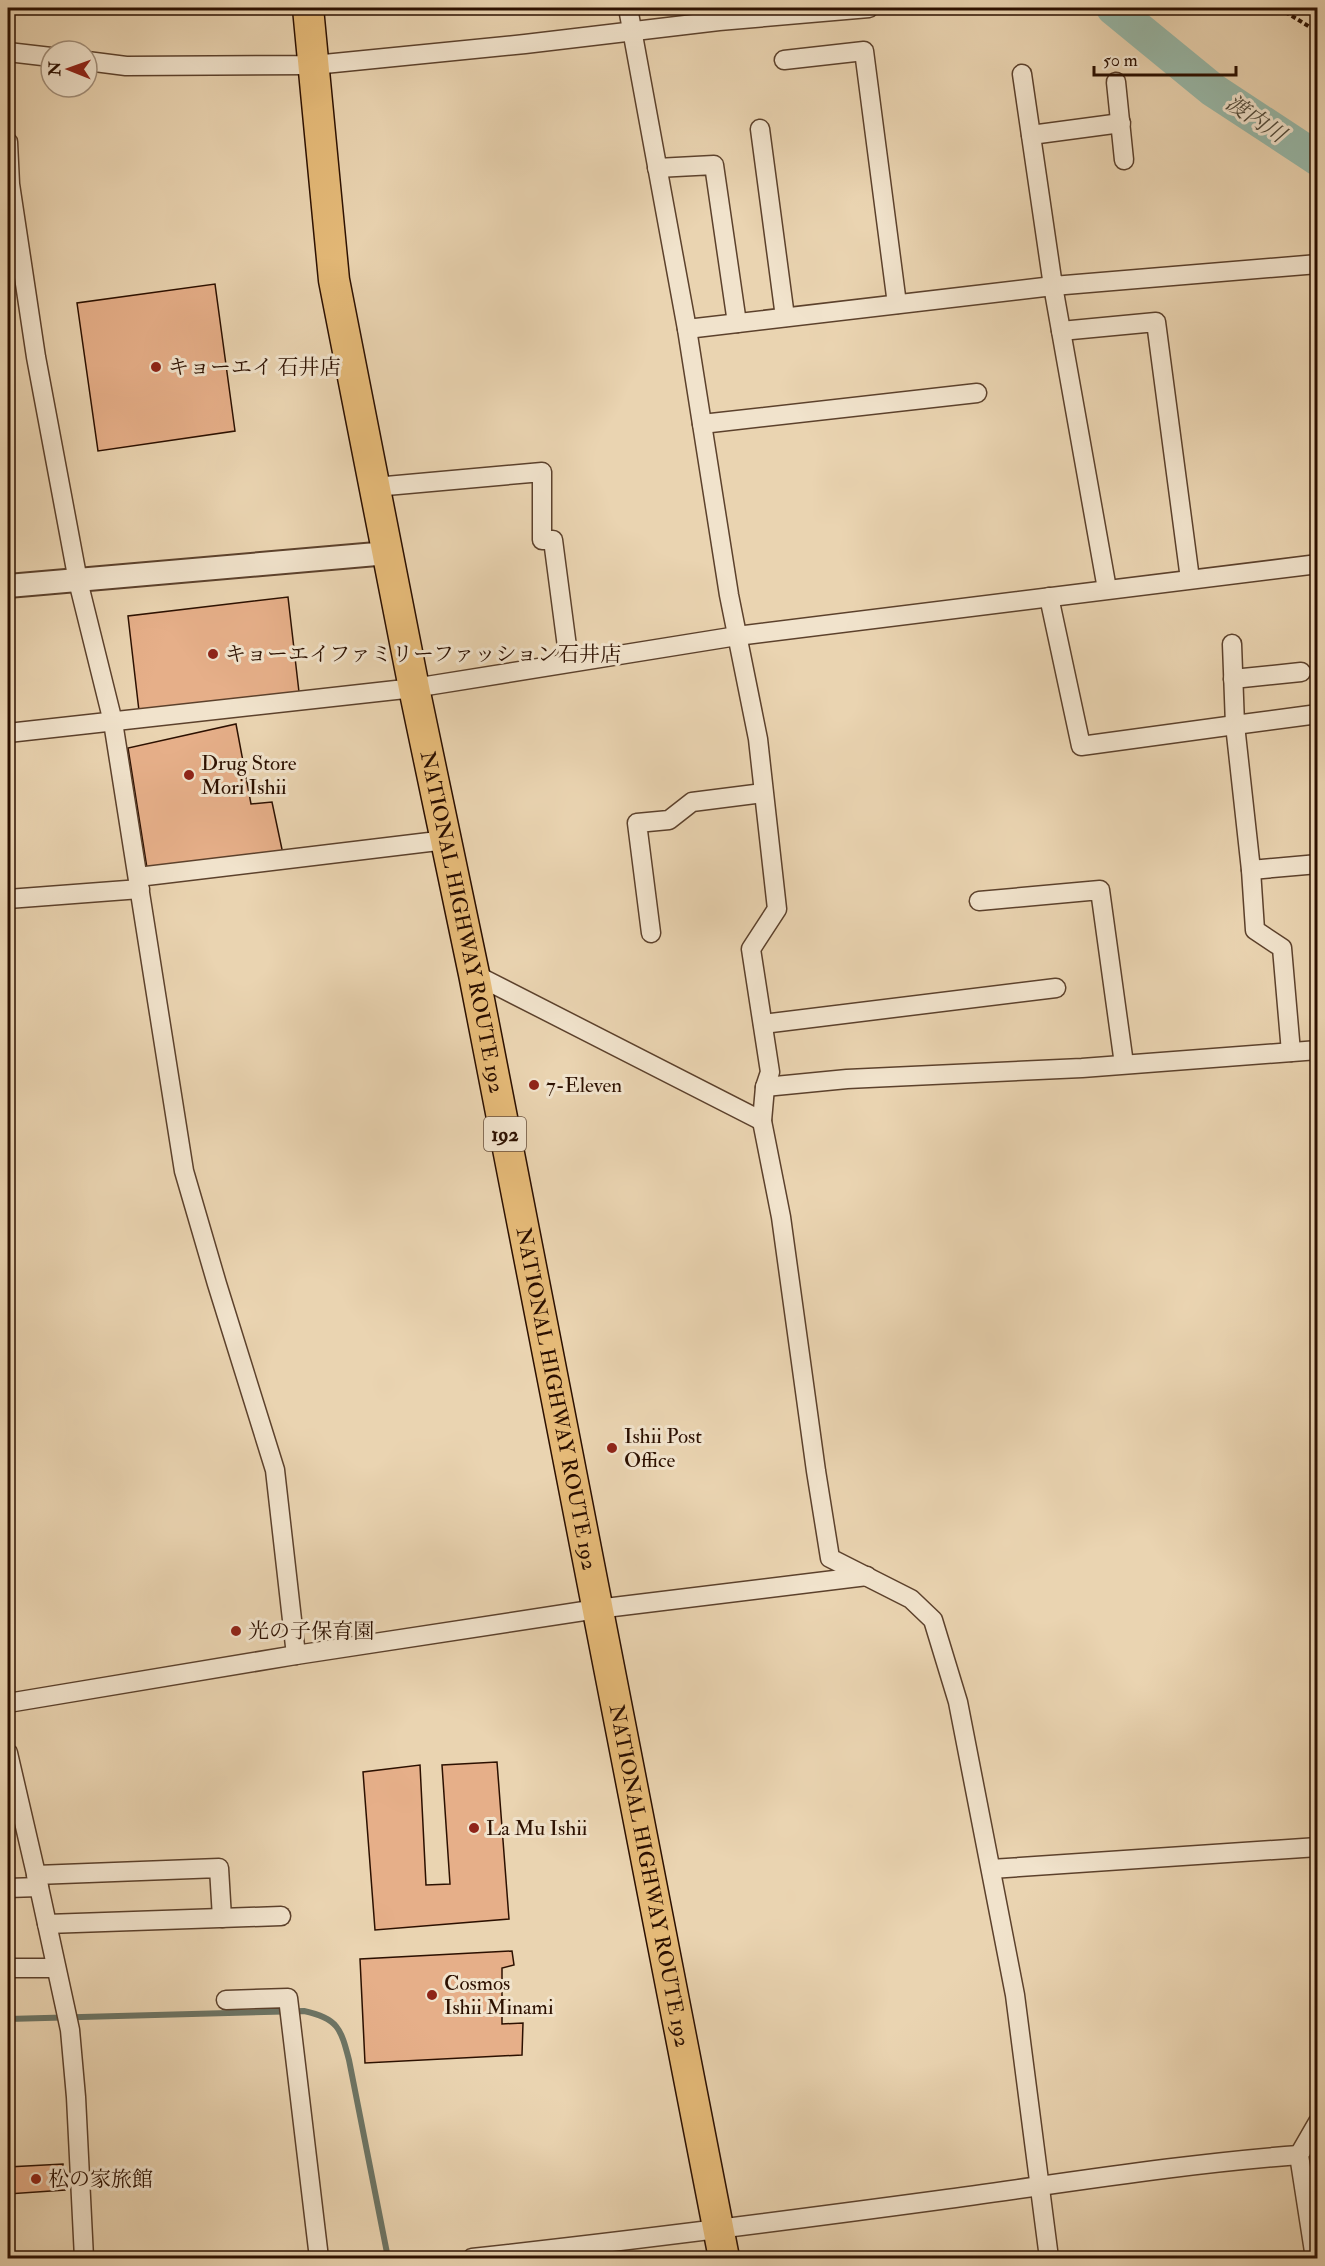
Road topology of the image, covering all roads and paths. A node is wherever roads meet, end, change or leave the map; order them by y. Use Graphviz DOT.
graph roads {
  1 [pos="308,8"];
  2 [pos="628,8"];
  3 [pos="869,8"];
  4 [pos="1279,8"];
  5 [pos="1317,32"];
  6 [pos="633,33"];
  7 [pos="8,51"];
  8 [pos="39,55"];
  9 [pos="784,60"];
  10 [pos="99,63"];
  11 [pos="314,65"];
  12 [pos="1022,74"];
  13 [pos="1116,82"];
  14 [pos="1120,123"];
  15 [pos="760,129"];
  16 [pos="1031,135"];
  17 [pos="8,142"];
  18 [pos="1124,160"];
  19 [pos="657,168"];
  20 [pos="9,184"];
  21 [pos="1317,264"];
  22 [pos="1053,286"];
  23 [pos="897,304"];
  24 [pos="785,317"];
  25 [pos="737,323"];
  26 [pos="687,328"];
  27 [pos="1061,331"];
  28 [pos="977,393"];
  29 [pos="702,424"];
  30 [pos="375,487"];
  31 [pos="388,553"];
  32 [pos="1317,564"];
  33 [pos="1190,579"];
  34 [pos="78,581"];
  35 [pos="8,586"];
  36 [pos="1107,589"];
  37 [pos="1049,597"];
  38 [pos="737,636"];
  39 [pos="1232,644"];
  40 [pos="569,662"];
  41 [pos="1301,672"];
  42 [pos="1233,680"];
  43 [pos="414,688"];
  44 [pos="1317,714"];
  45 [pos="112,722"];
  46 [pos="1235,725"];
  47 [pos="8,733"];
  48 [pos="763,793"];
  49 [pos="446,840"];
  50 [pos="1317,864"];
  51 [pos="1251,870"];
  52 [pos="139,883"];
  53 [pos="8,899"];
  54 [pos="980,902"];
  55 [pos="651,933"];
  56 [pos="474,974"];
  57 [pos="1056,988"];
  58 [pos="763,1024"];
  59 [pos="1317,1050"];
  60 [pos="1291,1052"];
  61 [pos="1124,1064"];
  62 [pos="765,1087"];
  63 [pos="762,1121"];
  64 [pos="867,1576"];
  65 [pos="597,1609"];
  66 [pos="296,1655"];
  67 [pos="8,1703"];
  68 [pos="8,1753"];
  69 [pos="1317,1847"];
  70 [pos="991,1869"];
  71 [pos="38,1881"];
  72 [pos="8,1888"];
  73 [pos="281,1916"];
  74 [pos="222,1918"];
  75 [pos="47,1924"];
  76 [pos="8,1968"];
  77 [pos="56,1968"];
  78 [pos="226,2000"];
  79 [pos="1317,2122"];
  80 [pos="1299,2155"];
  81 [pos="1040,2186"];
  82 [pos="721,2244"];
  83 [pos="84,2259"];
  84 [pos="319,2259"];
  85 [pos="472,2259"];
  86 [pos="1049,2259"];
  87 [pos="1315,2259"];
  1 -- 11 [label="highway, NATIONAL HIGHWAY ROUTE 192 / 192"];
  2 -- 6 [label="street"];
  3 -- 6 [label="street"];
  4 -- 5 [label="path"];
  6 -- 11 [label="street"];
  6 -- 19 [label="street"];
  7 -- 8 [label="street"];
  9 -- 23 [label="street"];
  10 -- 11 [label="street"];
  11 -- 30 [label="highway, NATIONAL HIGHWAY ROUTE 192 / 192"];
  12 -- 16 [label="street"];
  13 -- 14 [label="street"];
  14 -- 16 [label="street"];
  14 -- 18 [label="street"];
  15 -- 24 [label="street"];
  16 -- 22 [label="street"];
  17 -- 20 [label="street"];
  19 -- 25 [label="street"];
  19 -- 26 [label="street"];
  20 -- 34 [label="street"];
  21 -- 22 [label="street"];
  22 -- 23 [label="street"];
  22 -- 27 [label="street"];
  23 -- 24 [label="street"];
  24 -- 25 [label="street"];
  25 -- 26 [label="street"];
  26 -- 29 [label="street"];
  27 -- 33 [label="street"];
  27 -- 36 [label="street"];
  28 -- 29 [label="street"];
  29 -- 38 [label="street"];
  30 -- 31 [label="highway, NATIONAL HIGHWAY ROUTE 192 / 192"];
  30 -- 40 [label="street"];
  31 -- 34 [label="street"];
  31 -- 43 [label="highway, NATIONAL HIGHWAY ROUTE 192 / 192"];
  32 -- 33 [label="street"];
  33 -- 36 [label="street"];
  34 -- 35 [label="street"];
  34 -- 45 [label="street"];
  36 -- 37 [label="street"];
  37 -- 38 [label="street"];
  37 -- 46 [label="street"];
  38 -- 40 [label="street"];
  38 -- 48 [label="street"];
  39 -- 42 [label="street"];
  40 -- 43 [label="street"];
  41 -- 42 [label="street"];
  42 -- 46 [label="street"];
  43 -- 45 [label="street"];
  43 -- 49 [label="highway, NATIONAL HIGHWAY ROUTE 192 / 192"];
  44 -- 46 [label="street"];
  45 -- 47 [label="street"];
  45 -- 52 [label="street"];
  46 -- 51 [label="street"];
  48 -- 55 [label="street"];
  48 -- 58 [label="street"];
  49 -- 52 [label="street"];
  49 -- 56 [label="highway, NATIONAL HIGHWAY ROUTE 192 / 192"];
  50 -- 51 [label="street"];
  51 -- 60 [label="street"];
  52 -- 53 [label="street"];
  52 -- 66 [label="street"];
  54 -- 61 [label="street"];
  56 -- 63 [label="street"];
  56 -- 65 [label="highway, NATIONAL HIGHWAY ROUTE 192 / 192"];
  57 -- 58 [label="street"];
  58 -- 62 [label="street"];
  59 -- 60 [label="street"];
  60 -- 61 [label="street"];
  61 -- 62 [label="street"];
  62 -- 63 [label="street"];
  63 -- 64 [label="street"];
  64 -- 65 [label="street"];
  64 -- 70 [label="street"];
  65 -- 66 [label="street"];
  65 -- 82 [label="highway, NATIONAL HIGHWAY ROUTE 192 / 192"];
  66 -- 67 [label="street"];
  68 -- 71 [label="street"];
  69 -- 70 [label="street"];
  70 -- 81 [label="street"];
  71 -- 72 [label="street"];
  71 -- 74 [label="street"];
  71 -- 75 [label="street"];
  73 -- 74 [label="street"];
  74 -- 75 [label="street"];
  75 -- 77 [label="street"];
  76 -- 77 [label="street"];
  77 -- 83 [label="street"];
  78 -- 84 [label="street"];
  79 -- 80 [label="street"];
  80 -- 81 [label="street"];
  80 -- 87 [label="street"];
  81 -- 82 [label="street"];
  81 -- 86 [label="street"];
  82 -- 85 [label="street"];
}
